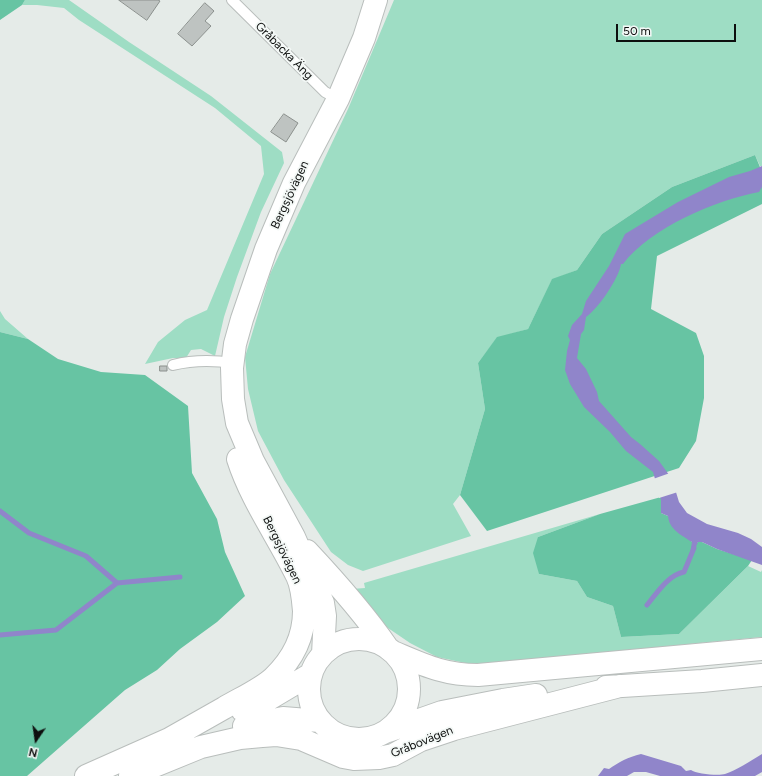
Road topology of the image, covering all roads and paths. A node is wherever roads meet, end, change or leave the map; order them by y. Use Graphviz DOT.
graph roads {
  1 [pos="232,0"];
  2 [pos="376,0"];
  3 [pos="338,99"];
  4 [pos="233,363"];
  5 [pos="173,365"];
  6 [pos="233,398"];
  7 [pos="294,537"];
  8 [pos="762,649"];
  9 [pos="390,650"];
  10 [pos="323,654"];
  11 [pos="311,674"];
  12 [pos="762,675"];
  13 [pos="620,686"];
  14 [pos="320,721"];
  15 [pos="388,731"];
  16 [pos="171,738"];
  17 [pos="201,747"];
  18 [pos="86,776"];
  19 [pos="130,776"];
  1 -- 3 [label="lane, Gråbacka Äng"];
  2 -- 3 [label="main road, Bergsjövägen"];
  3 -- 4 [label="main road, Bergsjövägen"];
  4 -- 5 [label="lane"];
  4 -- 6 [label="main road, Bergsjövägen"];
  6 -- 7 [label="main road, Bergsjövägen"];
  6 -- 16 [label="main road, Bergsjövägen"];
  7 -- 9 [label="main road, Bergsjövägen"];
  7 -- 10 [label="main road, Bergsjövägen"];
  8 -- 9 [label="main road, Gråbovägen"];
  9 -- 10 [label="main road, Gråbovägen"];
  9 -- 15 [label="main road, Gråbovägen"];
  10 -- 11 [label="main road, Gråbovägen"];
  11 -- 14 [label="main road, Gråbovägen"];
  11 -- 16 [label="main road, Gråbovägen"];
  12 -- 13 [label="main road, Gråbovägen"];
  13 -- 15 [label="main road, Gråbovägen"];
  13 -- 17 [label="main road, Gråbovägen"];
  14 -- 15 [label="main road, Gråbovägen"];
  14 -- 17 [label="main road, Gråbovägen"];
  16 -- 18 [label="main road, Gråbovägen"];
  17 -- 19 [label="main road, Gråbovägen"];
}
